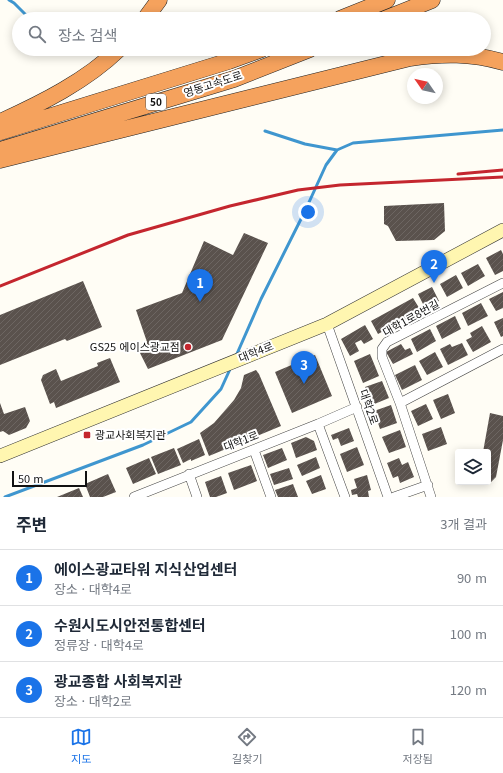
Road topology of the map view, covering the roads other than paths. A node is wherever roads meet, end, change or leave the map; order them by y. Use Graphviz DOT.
graph roads {
  1 [pos="159,0"];
  2 [pos="387,0"];
  3 [pos="432,0"];
  4 [pos="150,12"];
  5 [pos="357,12"];
  6 [pos="402,12"];
  7 [pos="111,56"];
  8 [pos="243,56"];
  9 [pos="292,56"];
  10 [pos="424,56"];
  11 [pos="476,56"];
  12 [pos="503,62"];
  13 [pos="0,122"];
  14 [pos="0,132"];
  15 [pos="0,150"];
  16 [pos="0,160"];
  17 [pos="503,230"];
  18 [pos="503,283"];
  19 [pos="328,324"];
  20 [pos="503,349"];
  21 [pos="400,402"];
  22 [pos="356,407"];
  23 [pos="318,424"];
  24 [pos="254,450"];
  25 [pos="0,456"];
  26 [pos="189,474"];
  27 [pos="428,485"];
  28 [pos="134,497"];
  29 [pos="197,497"];
  30 [pos="271,497"];
  31 [pos="345,497"];
  32 [pos="388,497"];
  33 [pos="394,497"];
  34 [pos="431,497"];
  1 -- 4 [label="highway"];
  2 -- 5 [label="highway"];
  3 -- 6 [label="highway"];
  7 -- 13 [label="highway"];
  8 -- 14 [label="highway, 영동고속도로 / 50"];
  9 -- 15 [label="highway, 영동고속도로 / 50"];
  10 -- 16 [label="highway"];
  11 -- 12 [label="highway"];
  17 -- 19 [label="street, 대학4로"];
  18 -- 21 [label="street, 대학1로8번길"];
  19 -- 22 [label="street, 대학2로"];
  19 -- 25 [label="street, 대학4로"];
  20 -- 21 [label="street"];
  21 -- 27 [label="street, 대학1로8번길"];
  22 -- 23 [label="street, 대학1로"];
  22 -- 32 [label="street, 대학2로"];
  23 -- 24 [label="street, 대학1로"];
  23 -- 31 [label="street"];
  24 -- 26 [label="street, 대학1로"];
  24 -- 30 [label="street"];
  26 -- 28 [label="street, 대학1로"];
  26 -- 29 [label="street"];
  27 -- 33 [label="street"];
  27 -- 34 [label="street, 대학1로8번길"];
}
